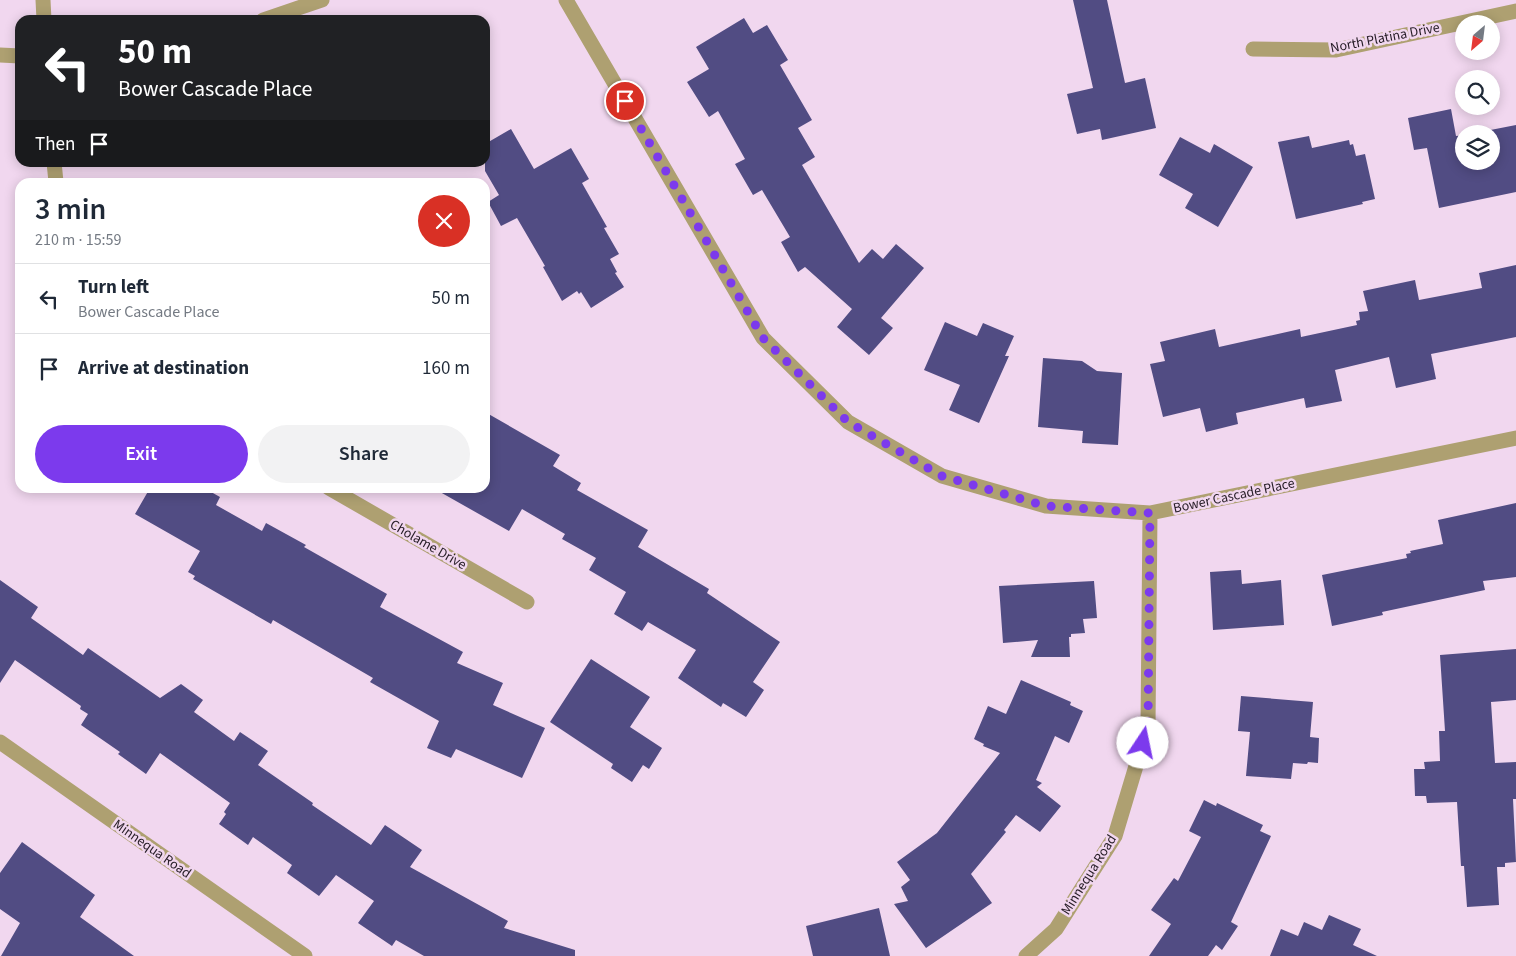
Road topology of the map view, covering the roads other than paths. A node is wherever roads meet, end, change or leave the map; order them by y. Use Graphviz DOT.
graph roads {
  1 [pos="43,0"];
  2 [pos="322,0"];
  3 [pos="566,0"];
  4 [pos="1516,11"];
  5 [pos="44,15"];
  6 [pos="278,15"];
  7 [pos="1253,48"];
  8 [pos="0,55"];
  9 [pos="15,56"];
  10 [pos="1516,438"];
  11 [pos="338,493"];
  12 [pos="1150,513"];
  13 [pos="527,602"];
  14 [pos="0,742"];
  15 [pos="305,956"];
  16 [pos="1026,956"];
  1 -- 5 [label="street"];
  2 -- 6 [label="street"];
  3 -- 12 [label="street, Bower Cascade Place"];
  4 -- 7 [label="street, North Platina Drive"];
  8 -- 9 [label="street"];
  10 -- 12 [label="street, Bower Cascade Place"];
  11 -- 13 [label="street, Cholame Drive"];
  12 -- 16 [label="street, Minnequa Road"];
  14 -- 15 [label="street, Minnequa Road"];
}
